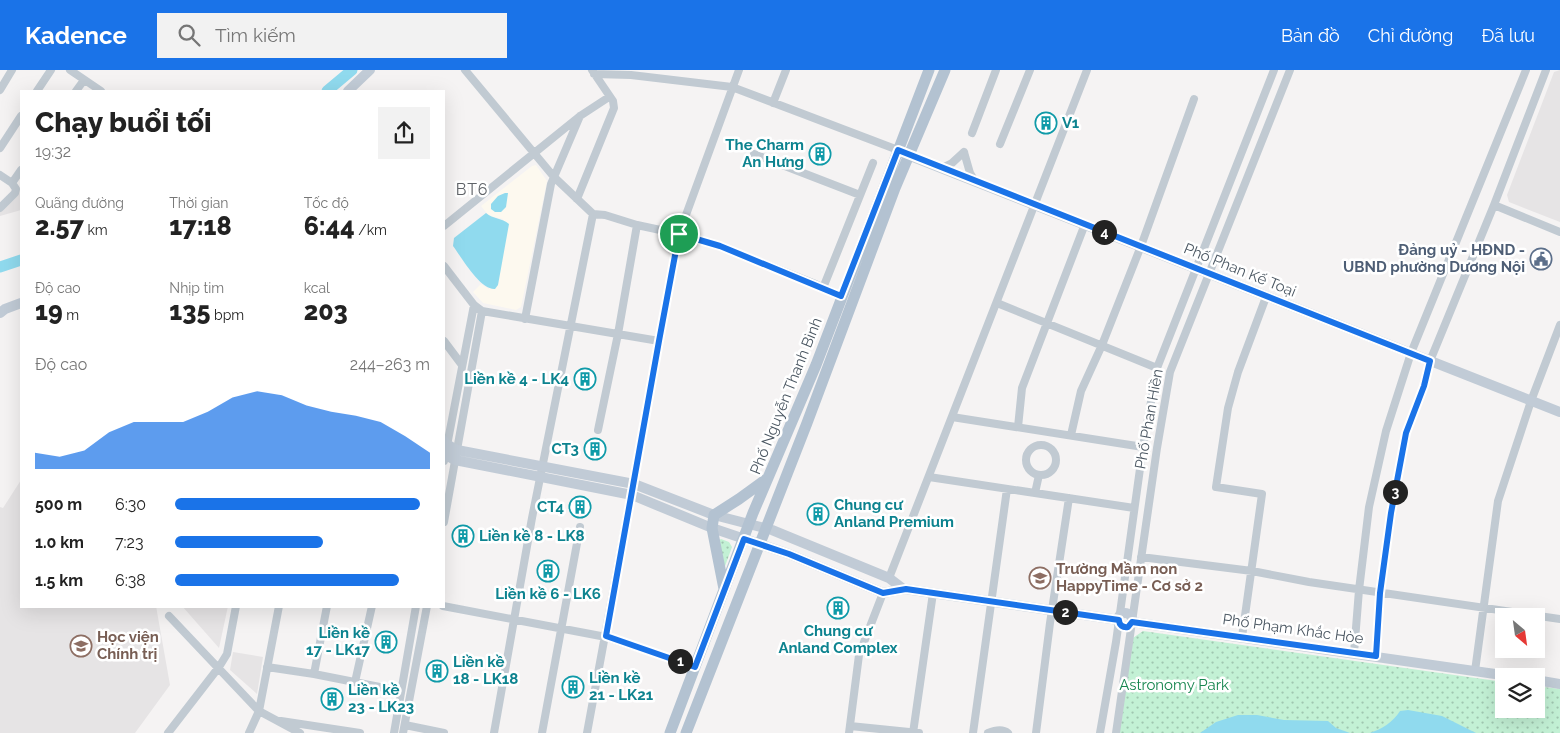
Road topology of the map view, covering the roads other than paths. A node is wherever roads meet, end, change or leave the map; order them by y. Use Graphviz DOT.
graph roads {
  1 [pos="12,70"];
  2 [pos="51,70"];
  3 [pos="70,70"];
  4 [pos="370,70"];
  5 [pos="466,70"];
  6 [pos="739,70"];
  7 [pos="786,70"];
  8 [pos="929,70"];
  9 [pos="945,70"];
  10 [pos="996,70"];
  11 [pos="1030,70"];
  12 [pos="1087,70"];
  13 [pos="1274,70"];
  14 [pos="1290,70"];
  15 [pos="1526,70"];
  16 [pos="1546,70"];
  17 [pos="593,72"];
  18 [pos="84,80"];
  19 [pos="732,87"];
  20 [pos="0,90"];
  21 [pos="38,90"];
  22 [pos="77,90"];
  23 [pos="99,90"];
  24 [pos="349,90"];
  25 [pos="609,97"];
  26 [pos="1194,99"];
  27 [pos="773,103"];
  28 [pos="580,116"];
  29 [pos="20,118"];
  30 [pos="972,133"];
  31 [pos="1000,144"];
  32 [pos="0,148"];
  33 [pos="898,150"];
  34 [pos="535,152"];
  35 [pos="754,154"];
  36 [pos="910,156"];
  37 [pos="873,163"];
  38 [pos="942,168"];
  39 [pos="20,171"];
  40 [pos="0,175"];
  41 [pos="554,177"];
  42 [pos="976,181"];
  43 [pos="12,183"];
  44 [pos="860,195"];
  45 [pos="577,199"];
  46 [pos="1036,205"];
  47 [pos="1494,205"];
  48 [pos="0,208"];
  49 [pos="593,214"];
  50 [pos="1084,224"];
  51 [pos="445,225"];
  52 [pos="637,225"];
  53 [pos="1560,232"];
  54 [pos="679,234"];
  55 [pos="1141,246"];
  56 [pos="445,267"];
  57 [pos="1197,268"];
  58 [pos="1210,274"];
  59 [pos="823,288"];
  60 [pos="841,296"];
  61 [pos="1266,297"];
  62 [pos="20,303"];
  63 [pos="997,303"];
  64 [pos="474,305"];
  65 [pos="482,311"];
  66 [pos="0,313"];
  67 [pos="525,319"];
  68 [pos="1046,323"];
  69 [pos="1560,325"];
  70 [pos="569,326"];
  71 [pos="618,334"];
  72 [pos="659,341"];
  73 [pos="445,342"];
  74 [pos="1102,345"];
  75 [pos="1411,353"];
  76 [pos="1430,361"];
  77 [pos="462,365"];
  78 [pos="1157,368"];
  79 [pos="1531,401"];
  80 [pos="1560,412"];
  81 [pos="952,417"];
  82 [pos="1018,427"];
  83 [pos="598,430"];
  84 [pos="1044,431"];
  85 [pos="1071,435"];
  86 [pos="1044,445"];
  87 [pos="445,446"];
  88 [pos="1143,447"];
  89 [pos="458,450"];
  90 [pos="445,451"];
  91 [pos="445,452"];
  92 [pos="455,460"];
  93 [pos="542,472"];
  94 [pos="1039,474"];
  95 [pos="769,477"];
  96 [pos="929,477"];
  97 [pos="1007,488"];
  98 [pos="633,490"];
  99 [pos="1035,493"];
  100 [pos="1068,498"];
  101 [pos="1134,508"];
  102 [pos="714,514"];
  103 [pos="445,516"];
  104 [pos="750,524"];
  105 [pos="580,527"];
  106 [pos="712,528"];
  107 [pos="765,528"];
  108 [pos="744,539"];
  109 [pos="759,544"];
  110 [pos="1142,557"];
  111 [pos="1252,571"];
  112 [pos="888,578"];
  113 [pos="902,588"];
  114 [pos="1359,590"];
  115 [pos="724,591"];
  116 [pos="883,593"];
  117 [pos="933,593"];
  118 [pos="1380,593"];
  119 [pos="992,601"];
  120 [pos="445,606"];
  121 [pos="236,608"];
  122 [pos="279,608"];
  123 [pos="326,608"];
  124 [pos="372,608"];
  125 [pos="416,608"];
  126 [pos="427,608"];
  127 [pos="1483,608"];
  128 [pos="1052,610"];
  129 [pos="169,616"];
  130 [pos="514,619"];
  131 [pos="1119,620"];
  132 [pos="1560,620"];
  133 [pos="1132,622"];
  134 [pos="562,627"];
  135 [pos="606,636"];
  136 [pos="1242,637"];
  137 [pos="1354,653"];
  138 [pos="1376,656"];
  139 [pos="219,667"];
  140 [pos="267,667"];
  141 [pos="695,667"];
  142 [pos="1475,671"];
  143 [pos="314,674"];
  144 [pos="1495,674"];
  145 [pos="355,682"];
  146 [pos="1545,682"];
  147 [pos="1560,684"];
  148 [pos="400,691"];
  149 [pos="259,711"];
  150 [pos="273,720"];
  151 [pos="404,729"];
  152 [pos="849,729"];
  153 [pos="168,733"];
  154 [pos="249,733"];
  155 [pos="300,733"];
  156 [pos="360,733"];
  157 [pos="394,733"];
  158 [pos="444,733"];
  159 [pos="494,733"];
  160 [pos="542,733"];
  161 [pos="587,733"];
  162 [pos="670,733"];
  163 [pos="686,733"];
  164 [pos="915,733"];
  165 [pos="973,733"];
  166 [pos="988,733"];
  167 [pos="1008,733"];
  168 [pos="1036,733"];
  169 [pos="1100,733"];
  170 [pos="1116,733"];
  1 -- 20 [label="street"];
  2 -- 21 [label="street"];
  3 -- 18 [label="street"];
  4 -- 24 [label="street"];
  5 -- 34 [label="street"];
  6 -- 19 [label="street"];
  7 -- 27 [label="street"];
  8 -- 33 [label="main road, Phố Nguyễn Thanh Bình"];
  9 -- 36 [label="main road, Phố Nguyễn Thanh Bình"];
  10 -- 30 [label="street"];
  11 -- 31 [label="street"];
  12 -- 46 [label="street"];
  13 -- 57 [label="street, Phố Phan Hiền"];
  14 -- 58 [label="street, Phố Phan Hiền"];
  15 -- 75 [label="street"];
  16 -- 47 [label="street"];
  17 -- 19 [label="street"];
  17 -- 25 [label="street"];
  18 -- 22 [label="street"];
  18 -- 23 [label="street"];
  19 -- 27 [label="street"];
  19 -- 54 [label="street"];
  25 -- 28 [label="street"];
  25 -- 45 [label="street"];
  26 -- 55 [label="street"];
  27 -- 33 [label="street"];
  28 -- 34 [label="street"];
  28 -- 41 [label="street"];
  29 -- 32 [label="street"];
  33 -- 36 [label="street, Phố Phan Kế Toại"];
  33 -- 60 [label="main road, Phố Nguyễn Thanh Bình"];
  34 -- 41 [label="street"];
  34 -- 51 [label="street"];
  35 -- 44 [label="street"];
  36 -- 38 [label="street, Phố Phan Kế Toại"];
  36 -- 107 [label="main road, Phố Nguyễn Thanh Bình"];
  37 -- 44 [label="street"];
  38 -- 42 [label="street, Phố Phan Kế Toại"];
  38 -- 42 [label="street"];
  39 -- 43 [label="street"];
  40 -- 43 [label="street"];
  41 -- 45 [label="street"];
  41 -- 67 [label="street"];
  42 -- 46 [label="street, Phố Phan Kế Toại"];
  43 -- 48 [label="street"];
  44 -- 59 [label="street"];
  45 -- 49 [label="street"];
  46 -- 50 [label="street, Phố Phan Kế Toại"];
  46 -- 63 [label="street"];
  47 -- 53 [label="street"];
  47 -- 76 [label="street"];
  49 -- 52 [label="street"];
  49 -- 70 [label="street"];
  50 -- 55 [label="street, Phố Phan Kế Toại"];
  50 -- 68 [label="street"];
  52 -- 54 [label="street"];
  52 -- 71 [label="street"];
  54 -- 59 [label="street"];
  54 -- 72 [label="street"];
  55 -- 57 [label="street, Phố Phan Kế Toại"];
  55 -- 74 [label="street"];
  56 -- 64 [label="street"];
  57 -- 58 [label="street, Phố Phan Kế Toại"];
  57 -- 78 [label="street, Phố Phan Hiền"];
  58 -- 61 [label="street, Phố Phan Kế Toại"];
  58 -- 110 [label="street, Phố Phan Hiền"];
  59 -- 60 [label="street"];
  60 -- 95 [label="main road, Phố Nguyễn Thanh Bình"];
  61 -- 75 [label="street, Phố Phan Kế Toại"];
  61 -- 111 [label="street"];
  62 -- 66 [label="street"];
  63 -- 68 [label="street"];
  63 -- 81 [label="street"];
  64 -- 65 [label="street"];
  64 -- 77 [label="street"];
  65 -- 67 [label="street"];
  65 -- 89 [label="street"];
  67 -- 70 [label="street"];
  68 -- 74 [label="street"];
  68 -- 82 [label="street"];
  69 -- 79 [label="street"];
  70 -- 71 [label="street"];
  70 -- 93 [label="street"];
  71 -- 72 [label="street"];
  71 -- 83 [label="street"];
  72 -- 98 [label="street"];
  73 -- 77 [label="street"];
  74 -- 78 [label="street"];
  74 -- 85 [label="street"];
  75 -- 76 [label="street, Phố Phan Kế Toại"];
  75 -- 114 [label="street"];
  76 -- 79 [label="street, Phố Phan Kế Toại"];
  76 -- 118 [label="street"];
  77 -- 87 [label="street"];
  78 -- 88 [label="street, Phố Phan Hiền"];
  79 -- 80 [label="street, Phố Phan Kế Toại"];
  79 -- 127 [label="street"];
  81 -- 82 [label="street"];
  81 -- 96 [label="street"];
  82 -- 84 [label="street"];
  84 -- 85 [label="street"];
  84 -- 86 [label="street"];
  85 -- 88 [label="street"];
  86 -- 94 [label="street"];
  86 -- 94 [label="street"];
  88 -- 101 [label="street, Phố Phan Hiền"];
  89 -- 90 [label="street"];
  89 -- 92 [label="street"];
  89 -- 93 [label="street"];
  91 -- 92 [label="street"];
  92 -- 93 [label="street"];
  92 -- 103 [label="street"];
  93 -- 98 [label="street"];
  93 -- 130 [label="street"];
  94 -- 99 [label="street"];
  95 -- 102 [label="main road"];
  95 -- 104 [label="main road, Phố Nguyễn Thanh Bình"];
  96 -- 97 [label="street"];
  96 -- 112 [label="street"];
  97 -- 99 [label="street"];
  97 -- 119 [label="street"];
  98 -- 102 [label="street"];
  98 -- 106 [label="street"];
  98 -- 135 [label="street"];
  99 -- 100 [label="street"];
  100 -- 101 [label="street"];
  100 -- 128 [label="street"];
  101 -- 131 [label="street, Phố Phan Hiền"];
  102 -- 104 [label="street"];
  102 -- 106 [label="main road"];
  104 -- 107 [label="street"];
  104 -- 108 [label="main road, Phố Nguyễn Thanh Bình"];
  105 -- 134 [label="street"];
  106 -- 108 [label="street"];
  106 -- 115 [label="main road"];
  107 -- 109 [label="main road, Phố Nguyễn Thanh Bình"];
  107 -- 112 [label="street"];
  108 -- 109 [label="street"];
  108 -- 115 [label="main road, Phố Nguyễn Thanh Bình"];
  109 -- 116 [label="street"];
  109 -- 163 [label="main road, Phố Nguyễn Thanh Bình"];
  110 -- 111 [label="street"];
  110 -- 133 [label="street, Phố Phan Hiền"];
  111 -- 114 [label="street"];
  111 -- 136 [label="street"];
  112 -- 113 [label="street"];
  112 -- 116 [label="street"];
  113 -- 116 [label="street"];
  113 -- 117 [label="street"];
  114 -- 118 [label="street"];
  114 -- 137 [label="street"];
  115 -- 141 [label="main road, Phố Nguyễn Thanh Bình"];
  116 -- 152 [label="street"];
  117 -- 119 [label="street"];
  117 -- 164 [label="street"];
  118 -- 127 [label="street"];
  118 -- 138 [label="street"];
  119 -- 128 [label="street"];
  119 -- 165 [label="street"];
  120 -- 130 [label="street"];
  121 -- 139 [label="street"];
  122 -- 140 [label="street"];
  123 -- 143 [label="street"];
  124 -- 145 [label="street"];
  125 -- 148 [label="street"];
  126 -- 151 [label="street"];
  127 -- 132 [label="street"];
  127 -- 142 [label="street"];
  128 -- 131 [label="street"];
  128 -- 168 [label="street"];
  129 -- 139 [label="street"];
  130 -- 134 [label="street"];
  130 -- 159 [label="street"];
  131 -- 133 [label="street, Phố Phạm Khắc Hòe"];
  131 -- 169 [label="street, Phố Phan Hiền"];
  133 -- 136 [label="street, Phố Phạm Khắc Hòe"];
  133 -- 170 [label="street, Phố Phan Hiền"];
  134 -- 135 [label="street"];
  134 -- 160 [label="street"];
  135 -- 141 [label="street"];
  135 -- 161 [label="street"];
  136 -- 137 [label="street, Phố Phạm Khắc Hòe"];
  137 -- 138 [label="street, Phố Phạm Khắc Hòe"];
  138 -- 142 [label="street, Phố Phạm Khắc Hòe"];
  139 -- 149 [label="street"];
  139 -- 153 [label="street"];
  140 -- 143 [label="street"];
  140 -- 149 [label="street"];
  141 -- 162 [label="main road, Phố Nguyễn Thanh Bình"];
  142 -- 144 [label="street, Phố Phạm Khắc Hòe"];
  143 -- 145 [label="street"];
  145 -- 148 [label="street"];
  146 -- 147 [label="street"];
  148 -- 157 [label="street"];
  149 -- 150 [label="street"];
  149 -- 154 [label="street"];
  150 -- 155 [label="street"];
  150 -- 156 [label="street"];
  151 -- 158 [label="street"];
  152 -- 164 [label="street"];
  166 -- 167 [label="street"];
}
